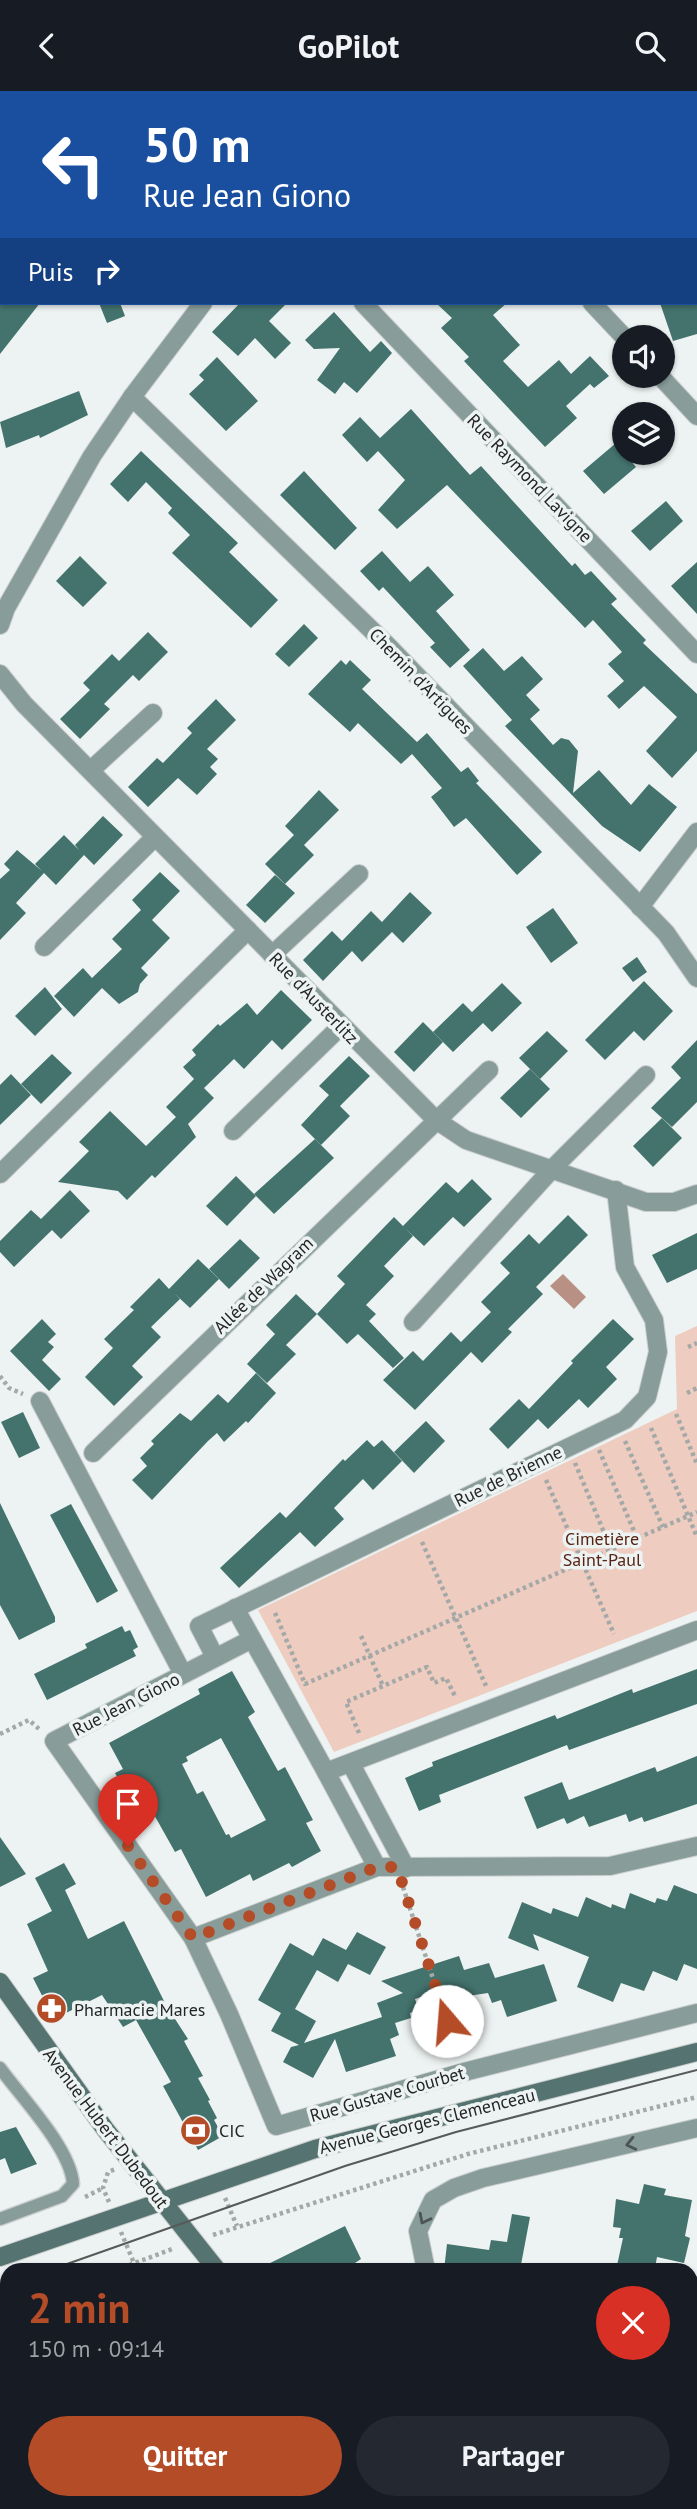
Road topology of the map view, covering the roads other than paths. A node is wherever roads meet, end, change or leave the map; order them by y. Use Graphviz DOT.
graph roads {
  1 [pos="201,305"];
  2 [pos="365,305"];
  3 [pos="594,305"];
  4 [pos="613,325"];
  5 [pos="671,388"];
  6 [pos="132,397"];
  7 [pos="697,416"];
  8 [pos="0,625"];
  9 [pos="697,654"];
  10 [pos="0,674"];
  11 [pos="153,713"];
  12 [pos="91,769"];
  13 [pos="697,832"];
  14 [pos="155,837"];
  15 [pos="359,874"];
  16 [pos="640,907"];
  17 [pos="248,930"];
  18 [pos="44,947"];
  19 [pos="272,955"];
  20 [pos="697,978"];
  21 [pos="340,1027"];
  22 [pos="489,1070"];
  23 [pos="646,1075"];
  24 [pos="436,1120"];
  25 [pos="233,1131"];
  26 [pos="553,1168"];
  27 [pos="0,1174"];
  28 [pos="616,1190"];
  29 [pos="697,1194"];
  30 [pos="413,1322"];
  31 [pos="40,1401"];
  32 [pos="93,1453"];
  33 [pos="235,1608"];
  34 [pos="697,1630"];
  35 [pos="252,1639"];
  36 [pos="215,1657"];
  37 [pos="183,1674"];
  38 [pos="351,1764"];
  39 [pos="326,1772"];
  40 [pos="697,1846"];
  41 [pos="377,1867"];
  42 [pos="401,1867"];
  43 [pos="193,1938"];
  44 [pos="0,1982"];
  45 [pos="697,2013"];
  46 [pos="697,2052"];
  47 [pos="0,2068"];
  48 [pos="697,2128"];
  49 [pos="160,2200"];
  50 [pos="0,2219"];
  51 [pos="0,2257"];
  52 [pos="211,2263"];
  53 [pos="425,2263"];
  1 -- 6 [label="street"];
  2 -- 9 [label="street, Rue Raymond Lavigne"];
  3 -- 4 [label="street"];
  5 -- 7 [label="street"];
  6 -- 8 [label="street"];
  6 -- 16 [label="street, Chemin d'Artigues"];
  10 -- 12 [label="street, Rue d'Austerlitz"];
  11 -- 12 [label="street"];
  12 -- 14 [label="street, Rue d'Austerlitz"];
  13 -- 16 [label="street"];
  14 -- 17 [label="street, Rue d'Austerlitz"];
  14 -- 18 [label="street"];
  15 -- 19 [label="street"];
  16 -- 20 [label="street, Chemin d'Artigues"];
  17 -- 19 [label="street, Rue d'Austerlitz"];
  17 -- 27 [label="street"];
  19 -- 21 [label="street, Rue d'Austerlitz"];
  21 -- 24 [label="street, Rue d'Austerlitz"];
  21 -- 25 [label="street"];
  22 -- 24 [label="street, Allée de Wagram"];
  23 -- 26 [label="street"];
  24 -- 26 [label="street, Rue d'Austerlitz"];
  24 -- 32 [label="street, Allée de Wagram"];
  26 -- 28 [label="street, Rue d'Austerlitz"];
  26 -- 30 [label="street"];
  28 -- 29 [label="street, Rue d'Austerlitz"];
  28 -- 33 [label="street, Rue de Brienne"];
  31 -- 37 [label="street"];
  33 -- 35 [label="street"];
  33 -- 36 [label="street, Rue de Brienne"];
  34 -- 38 [label="street"];
  35 -- 36 [label="street, Rue Jean Giono"];
  35 -- 39 [label="street"];
  36 -- 37 [label="street, Rue Jean Giono"];
  37 -- 43 [label="street, Rue Jean Giono"];
  38 -- 39 [label="street"];
  38 -- 42 [label="street"];
  39 -- 41 [label="street"];
  40 -- 42 [label="street"];
  41 -- 42 [label="street"];
  41 -- 43 [label="street"];
  43 -- 45 [label="street, Rue Gustave Courbet"];
  44 -- 49 [label="street, Avenue Hubert Dubedout"];
  46 -- 49 [label="street, Avenue Georges Clemenceau"];
  47 -- 50 [label="lane"];
  48 -- 53 [label="street, one-way"];
  49 -- 51 [label="street, Avenue Georges Clemenceau"];
  49 -- 52 [label="street, Avenue Hubert Dubedout"];
}
